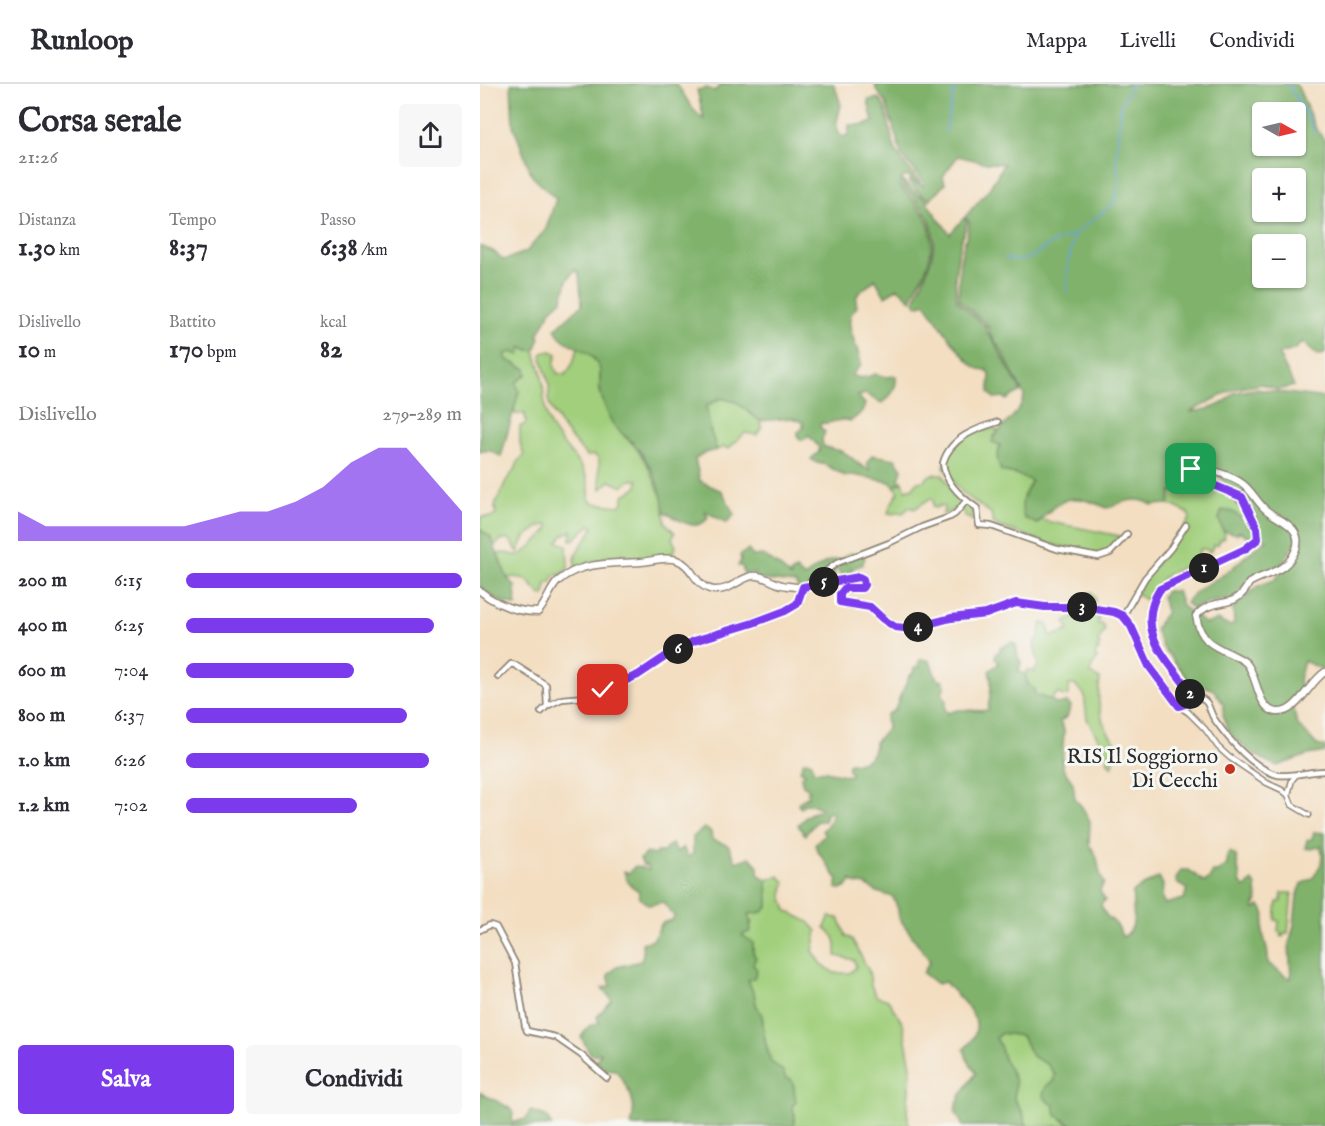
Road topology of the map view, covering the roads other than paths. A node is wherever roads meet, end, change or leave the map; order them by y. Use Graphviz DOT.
graph roads {
  1 [pos="998,422"];
  2 [pos="966,501"];
  3 [pos="1186,525"];
  4 [pos="1127,534"];
  5 [pos="803,587"];
  6 [pos="480,591"];
  7 [pos="1123,616"];
  8 [pos="1325,672"];
  9 [pos="498,677"];
  10 [pos="1191,696"];
  11 [pos="547,706"];
  12 [pos="1179,706"];
  13 [pos="541,712"];
  14 [pos="1188,712"];
  15 [pos="1325,771"];
  16 [pos="1297,774"];
  17 [pos="1288,795"];
  18 [pos="1309,815"];
  19 [pos="480,930"];
  20 [pos="607,1078"];
  1 -- 2 [label="street"];
  2 -- 4 [label="street"];
  2 -- 5 [label="street"];
  3 -- 7 [label="street"];
  5 -- 6 [label="street"];
  5 -- 7 [label="street"];
  5 -- 11 [label="street"];
  7 -- 12 [label="street"];
  8 -- 10 [label="street"];
  9 -- 11 [label="street"];
  10 -- 12 [label="street"];
  10 -- 16 [label="street"];
  11 -- 13 [label="street"];
  12 -- 14 [label="street"];
  14 -- 17 [label="street"];
  15 -- 16 [label="street"];
  16 -- 17 [label="street"];
  17 -- 18 [label="street"];
  19 -- 20 [label="street"];
}
